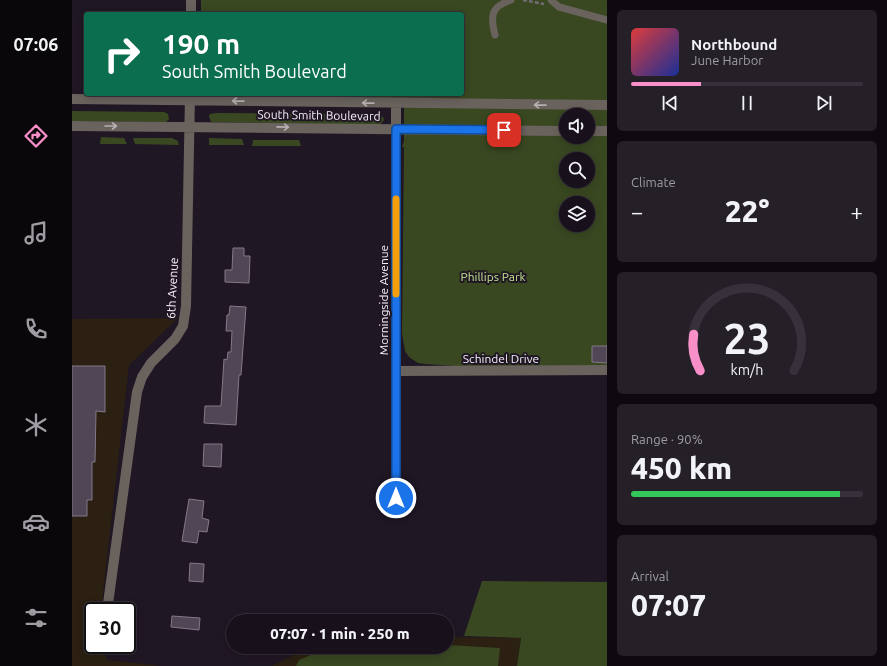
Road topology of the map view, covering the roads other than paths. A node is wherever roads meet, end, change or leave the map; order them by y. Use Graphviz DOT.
graph roads {
  1 [pos="191,0"];
  2 [pos="511,0"];
  3 [pos="501,2"];
  4 [pos="554,2"];
  5 [pos="191,12"];
  6 [pos="607,20"];
  7 [pos="495,35"];
  8 [pos="190,97"];
  9 [pos="72,99"];
  10 [pos="396,103"];
  11 [pos="607,105"];
  12 [pos="72,126"];
  13 [pos="190,126"];
  14 [pos="396,129"];
  15 [pos="559,131"];
  16 [pos="595,131"];
  17 [pos="607,131"];
  18 [pos="607,370"];
  19 [pos="396,371"];
  20 [pos="396,498"];
  21 [pos="108,602"];
  1 -- 5 [label="street"];
  2 -- 3 [label="lane"];
  3 -- 7 [label="lane"];
  4 -- 6 [label="lane"];
  8 -- 9 [label="street, South Smith Boulevard"];
  10 -- 8 [label="street, South Smith Boulevard, one-way"];
  8 -- 13 [label="street, 6th Avenue"];
  11 -- 10 [label="street, South Smith Boulevard, one-way"];
  10 -- 14 [label="street, Morningside Avenue"];
  12 -- 13 [label="street, South Smith Boulevard, one-way"];
  13 -- 14 [label="street, South Smith Boulevard, one-way"];
  13 -- 21 [label="street, 6th Avenue"];
  14 -- 15 [label="street, South Smith Boulevard"];
  14 -- 19 [label="street, Morningside Avenue"];
  16 -- 17 [label="street"];
  18 -- 19 [label="street, Schindel Drive"];
  19 -- 20 [label="street, Morningside Avenue"];
}
